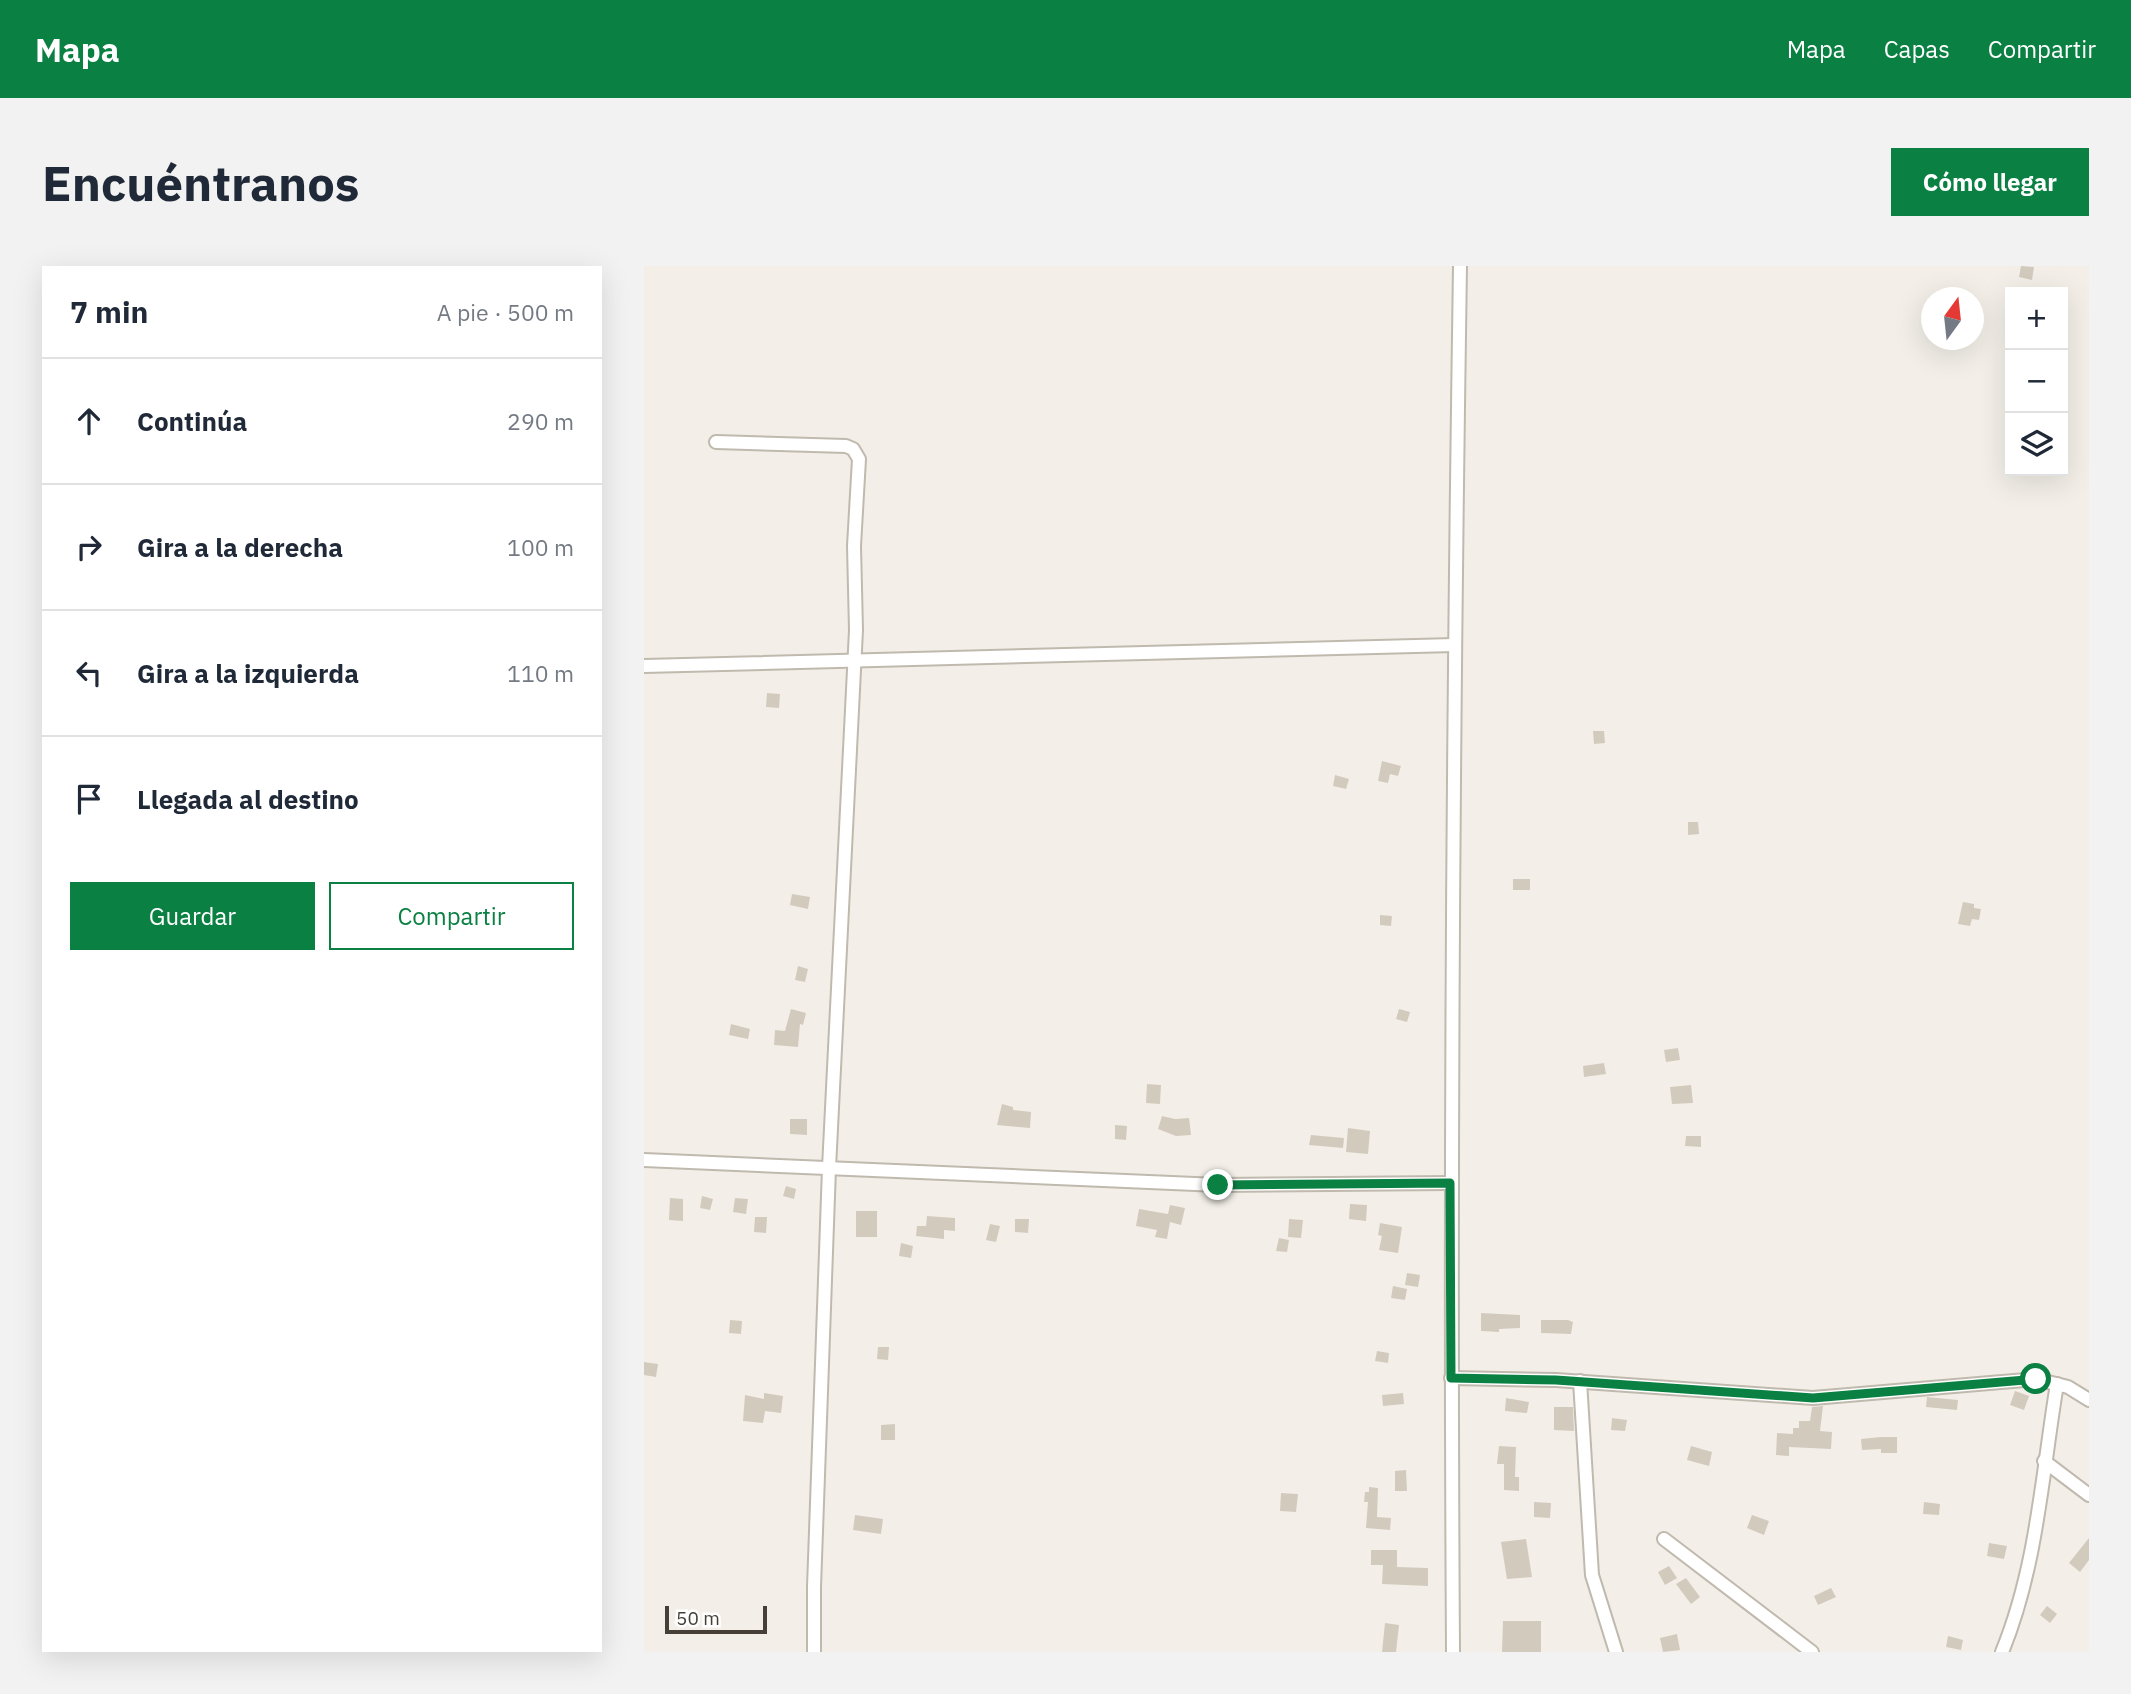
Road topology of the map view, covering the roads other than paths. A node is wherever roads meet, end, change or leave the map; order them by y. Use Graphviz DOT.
graph roads {
  1 [pos="1460,266"];
  2 [pos="716,442"];
  3 [pos="1454,645"];
  4 [pos="855,660"];
  5 [pos="644,666"];
  6 [pos="644,1160"];
  7 [pos="829,1168"];
  8 [pos="1450,1183"];
  9 [pos="1451,1378"];
  10 [pos="1580,1381"];
  11 [pos="2057,1384"];
  12 [pos="2089,1400"];
  13 [pos="2044,1461"];
  14 [pos="2089,1495"];
  15 [pos="1664,1539"];
  16 [pos="814,1652"];
  17 [pos="1453,1652"];
  18 [pos="1616,1652"];
  19 [pos="1811,1652"];
  20 [pos="2002,1652"];
  1 -- 3 [label="street"];
  2 -- 4 [label="street"];
  3 -- 4 [label="street"];
  3 -- 8 [label="street"];
  4 -- 5 [label="street"];
  4 -- 7 [label="street"];
  6 -- 7 [label="street"];
  7 -- 8 [label="street"];
  7 -- 16 [label="street"];
  8 -- 9 [label="street"];
  9 -- 10 [label="street"];
  9 -- 17 [label="street"];
  10 -- 11 [label="street"];
  10 -- 18 [label="street"];
  11 -- 12 [label="street"];
  11 -- 13 [label="street"];
  13 -- 14 [label="street"];
  13 -- 20 [label="street"];
  15 -- 19 [label="street"];
}
